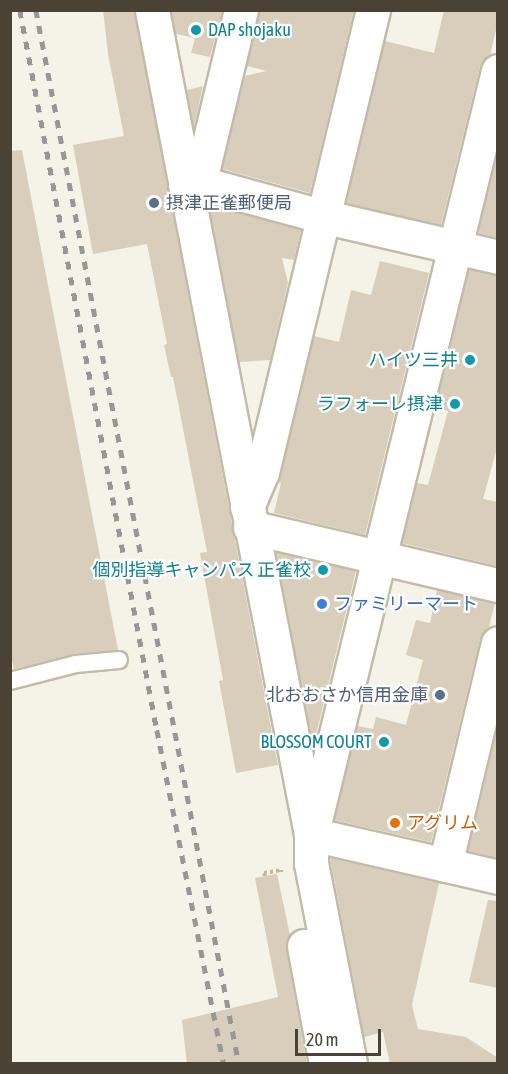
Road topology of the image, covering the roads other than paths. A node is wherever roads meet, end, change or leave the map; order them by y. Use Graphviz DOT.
graph roads {
  1 [pos="152,10"];
  2 [pos="241,10"];
  3 [pos="373,10"];
  4 [pos="498,71"];
  5 [pos="185,184"];
  6 [pos="321,216"];
  7 [pos="456,248"];
  8 [pos="498,257"];
  9 [pos="248,517"];
  10 [pos="380,557"];
  11 [pos="498,585"];
  12 [pos="498,643"];
  13 [pos="119,660"];
  14 [pos="10,681"];
  15 [pos="311,834"];
  16 [pos="446,865"];
  17 [pos="498,877"];
  18 [pos="326,1064"];
  19 [pos="350,1064"];
  1 -- 5 [label="street"];
  2 -- 5 [label="street"];
  3 -- 6 [label="street"];
  4 -- 7 [label="street"];
  5 -- 6 [label="street"];
  5 -- 9 [label="street"];
  6 -- 7 [label="street"];
  6 -- 9 [label="street"];
  7 -- 8 [label="street"];
  7 -- 10 [label="street"];
  9 -- 10 [label="street"];
  9 -- 15 [label="street"];
  10 -- 11 [label="street"];
  10 -- 15 [label="street"];
  12 -- 16 [label="street"];
  13 -- 14 [label="lane"];
  15 -- 16 [label="street"];
  15 -- 18 [label="street"];
  15 -- 19 [label="street"];
  16 -- 17 [label="street"];
}
